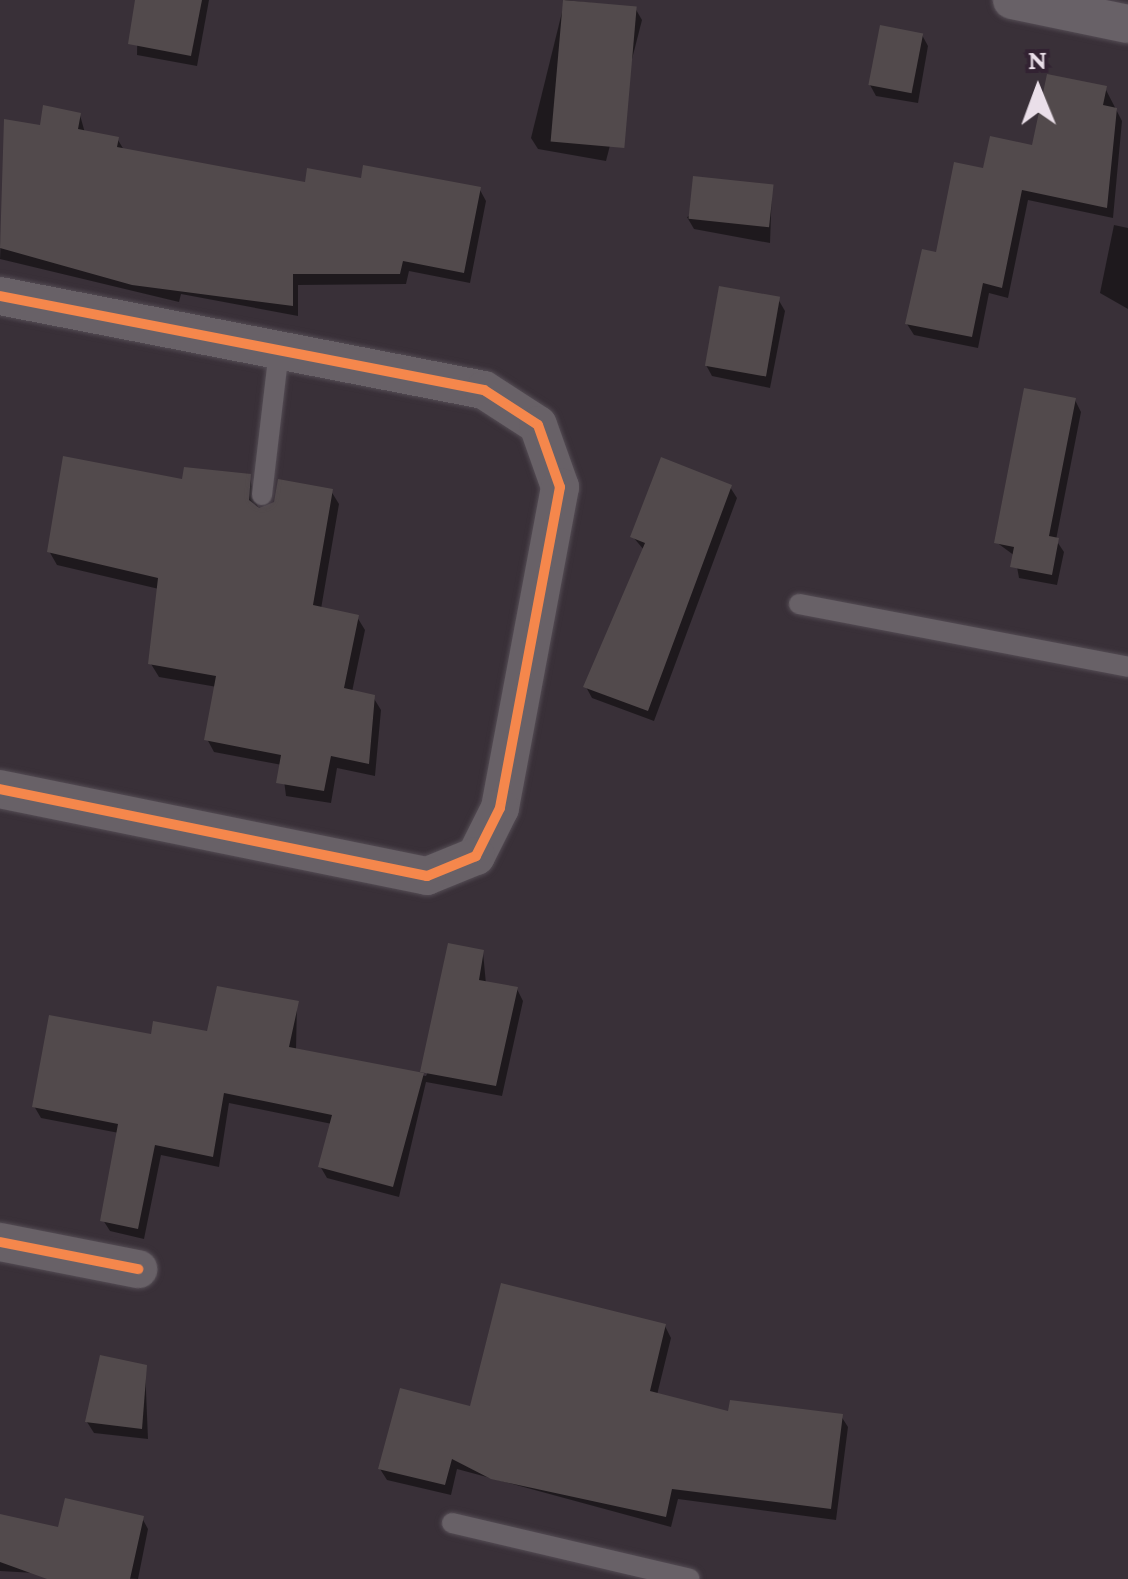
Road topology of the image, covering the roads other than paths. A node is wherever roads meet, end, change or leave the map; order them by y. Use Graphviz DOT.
graph roads {
  1 [pos="1012,0"];
  2 [pos="1128,24"];
  3 [pos="0,296"];
  4 [pos="279,350"];
  5 [pos="262,495"];
  6 [pos="799,604"];
  7 [pos="1128,666"];
  8 [pos="0,789"];
  9 [pos="0,1242"];
  10 [pos="138,1269"];
  11 [pos="452,1523"];
  12 [pos="690,1579"];
  1 -- 2 [label="street"];
  3 -- 4 [label="street"];
  4 -- 5 [label="lane"];
  4 -- 8 [label="street"];
  6 -- 7 [label="lane"];
  9 -- 10 [label="street"];
  11 -- 12 [label="lane"];
}
